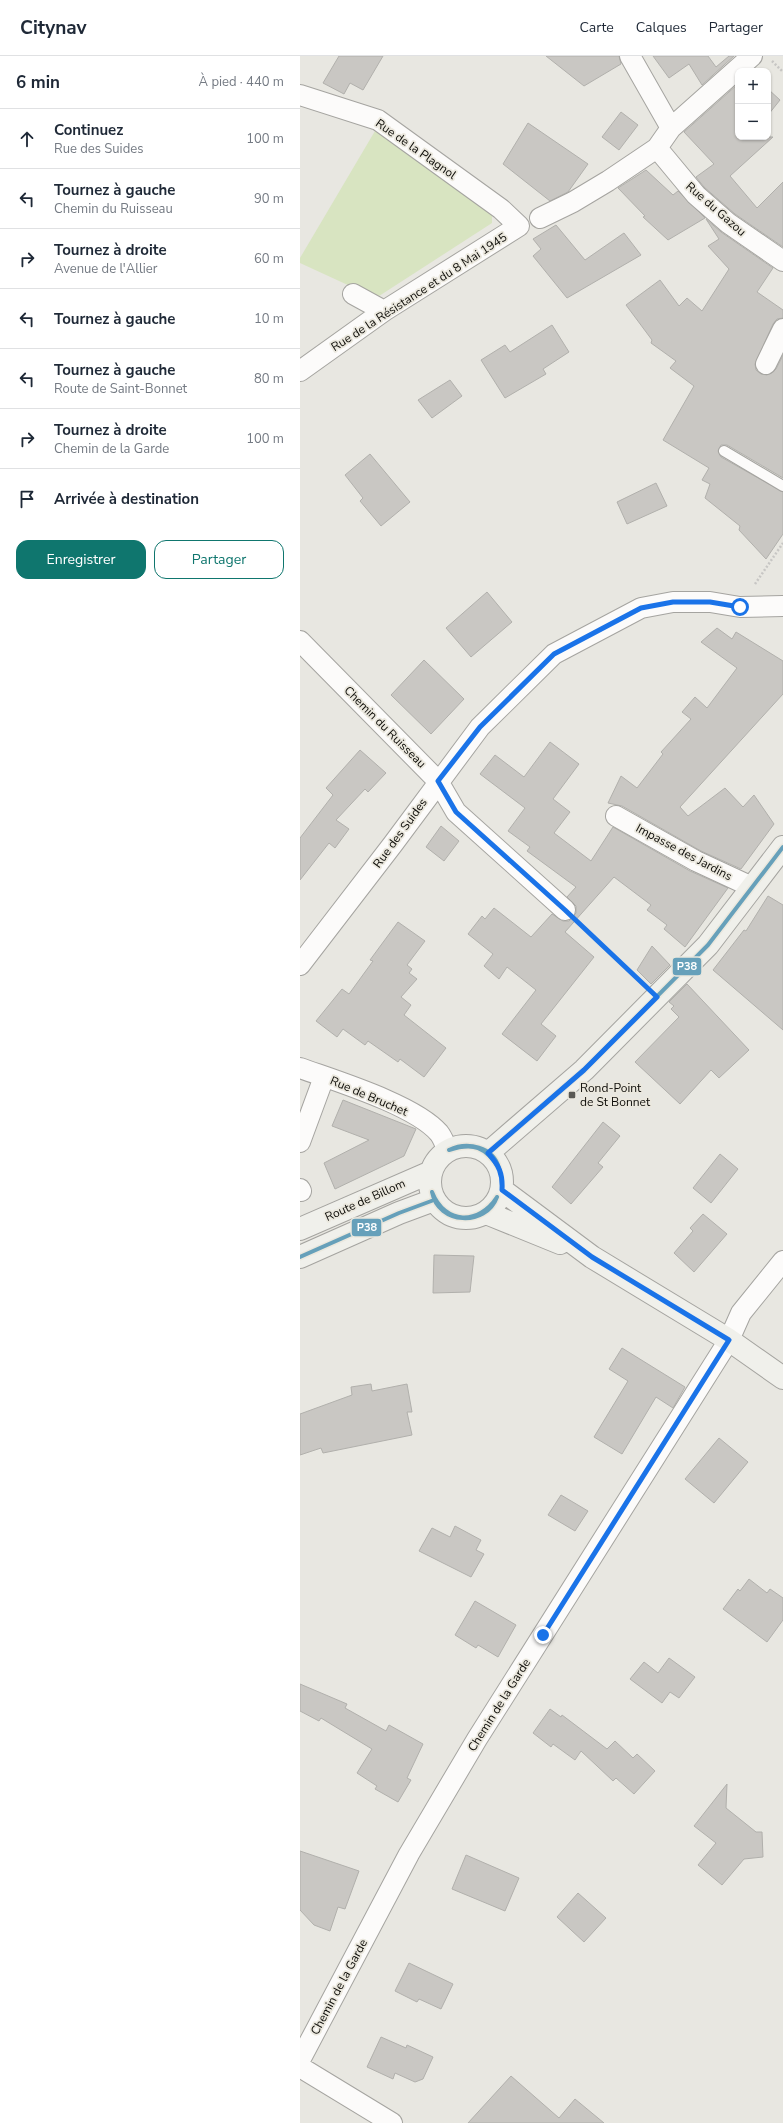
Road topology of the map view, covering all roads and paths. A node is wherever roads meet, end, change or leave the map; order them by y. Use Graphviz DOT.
graph roads {
  1 [pos="630,56"];
  2 [pos="752,56"];
  3 [pos="768,56"];
  4 [pos="783,72"];
  5 [pos="300,95"];
  6 [pos="671,128"];
  7 [pos="657,148"];
  8 [pos="540,218"];
  9 [pos="519,226"];
  10 [pos="783,261"];
  11 [pos="353,294"];
  12 [pos="384,311"];
  13 [pos="783,329"];
  14 [pos="766,364"];
  15 [pos="300,371"];
  16 [pos="724,451"];
  17 [pos="783,486"];
  18 [pos="783,543"];
  19 [pos="783,606"];
  20 [pos="740,607"];
  21 [pos="300,641"];
  22 [pos="438,781"];
  23 [pos="616,816"];
  24 [pos="783,847"];
  25 [pos="752,887"];
  26 [pos="565,910"];
  27 [pos="300,965"];
  28 [pos="657,997"];
  29 [pos="300,1068"];
  30 [pos="324,1077"];
  31 [pos="300,1142"];
  32 [pos="448,1150"];
  33 [pos="488,1153"];
  34 [pos="431,1172"];
  35 [pos="502,1190"];
  36 [pos="434,1200"];
  37 [pos="486,1213"];
  38 [pos="300,1229"];
  39 [pos="300,1257"];
  40 [pos="592,1257"];
  41 [pos="783,1261"];
  42 [pos="729,1340"];
  43 [pos="783,1378"];
  44 [pos="300,2060"];
  45 [pos="300,2067"];
  46 [pos="392,2123"];
  1 -- 6 [label="street"];
  2 -- 6 [label="street"];
  3 -- 4 [label="path"];
  5 -- 9 [label="street, Rue de la Plagnol"];
  6 -- 7 [label="street"];
  7 -- 8 [label="street"];
  7 -- 10 [label="street, Rue du Gazou"];
  9 -- 12 [label="street, Rue de la Résistance et du 8 Mai 1945"];
  11 -- 12 [label="street"];
  12 -- 15 [label="street, Rue de la Résistance et du 8 Mai 1945"];
  13 -- 14 [label="street"];
  16 -- 17 [label="lane"];
  18 -- 20 [label="path"];
  19 -- 20 [label="street, Rue des Suides"];
  20 -- 22 [label="street, Rue des Suides"];
  21 -- 22 [label="street, Chemin du Ruisseau"];
  22 -- 26 [label="street, Chemin du Ruisseau"];
  22 -- 27 [label="street, Rue des Suides"];
  23 -- 25 [label="street, Impasse des Jardins"];
  24 -- 25 [label="main road"];
  25 -- 28 [label="main road"];
  26 -- 28 [label="path"];
  28 -- 33 [label="main road"];
  29 -- 30 [label="street, Rue de Bruchet"];
  30 -- 31 [label="street"];
  30 -- 32 [label="street, Rue de Bruchet"];
  32 -- 33 [label="main road"];
  32 -- 34 [label="main road"];
  33 -- 35 [label="main road"];
  34 -- 36 [label="main road"];
  34 -- 38 [label="main road, Route de Billom"];
  35 -- 37 [label="main road"];
  35 -- 40 [label="main road"];
  36 -- 37 [label="main road"];
  36 -- 39 [label="main road"];
  37 -- 40 [label="main road"];
  40 -- 42 [label="main road"];
  41 -- 42 [label="street, Chemin de la Garde"];
  42 -- 43 [label="main road"];
  42 -- 44 [label="street, Chemin de la Garde"];
  45 -- 46 [label="street"];
}
